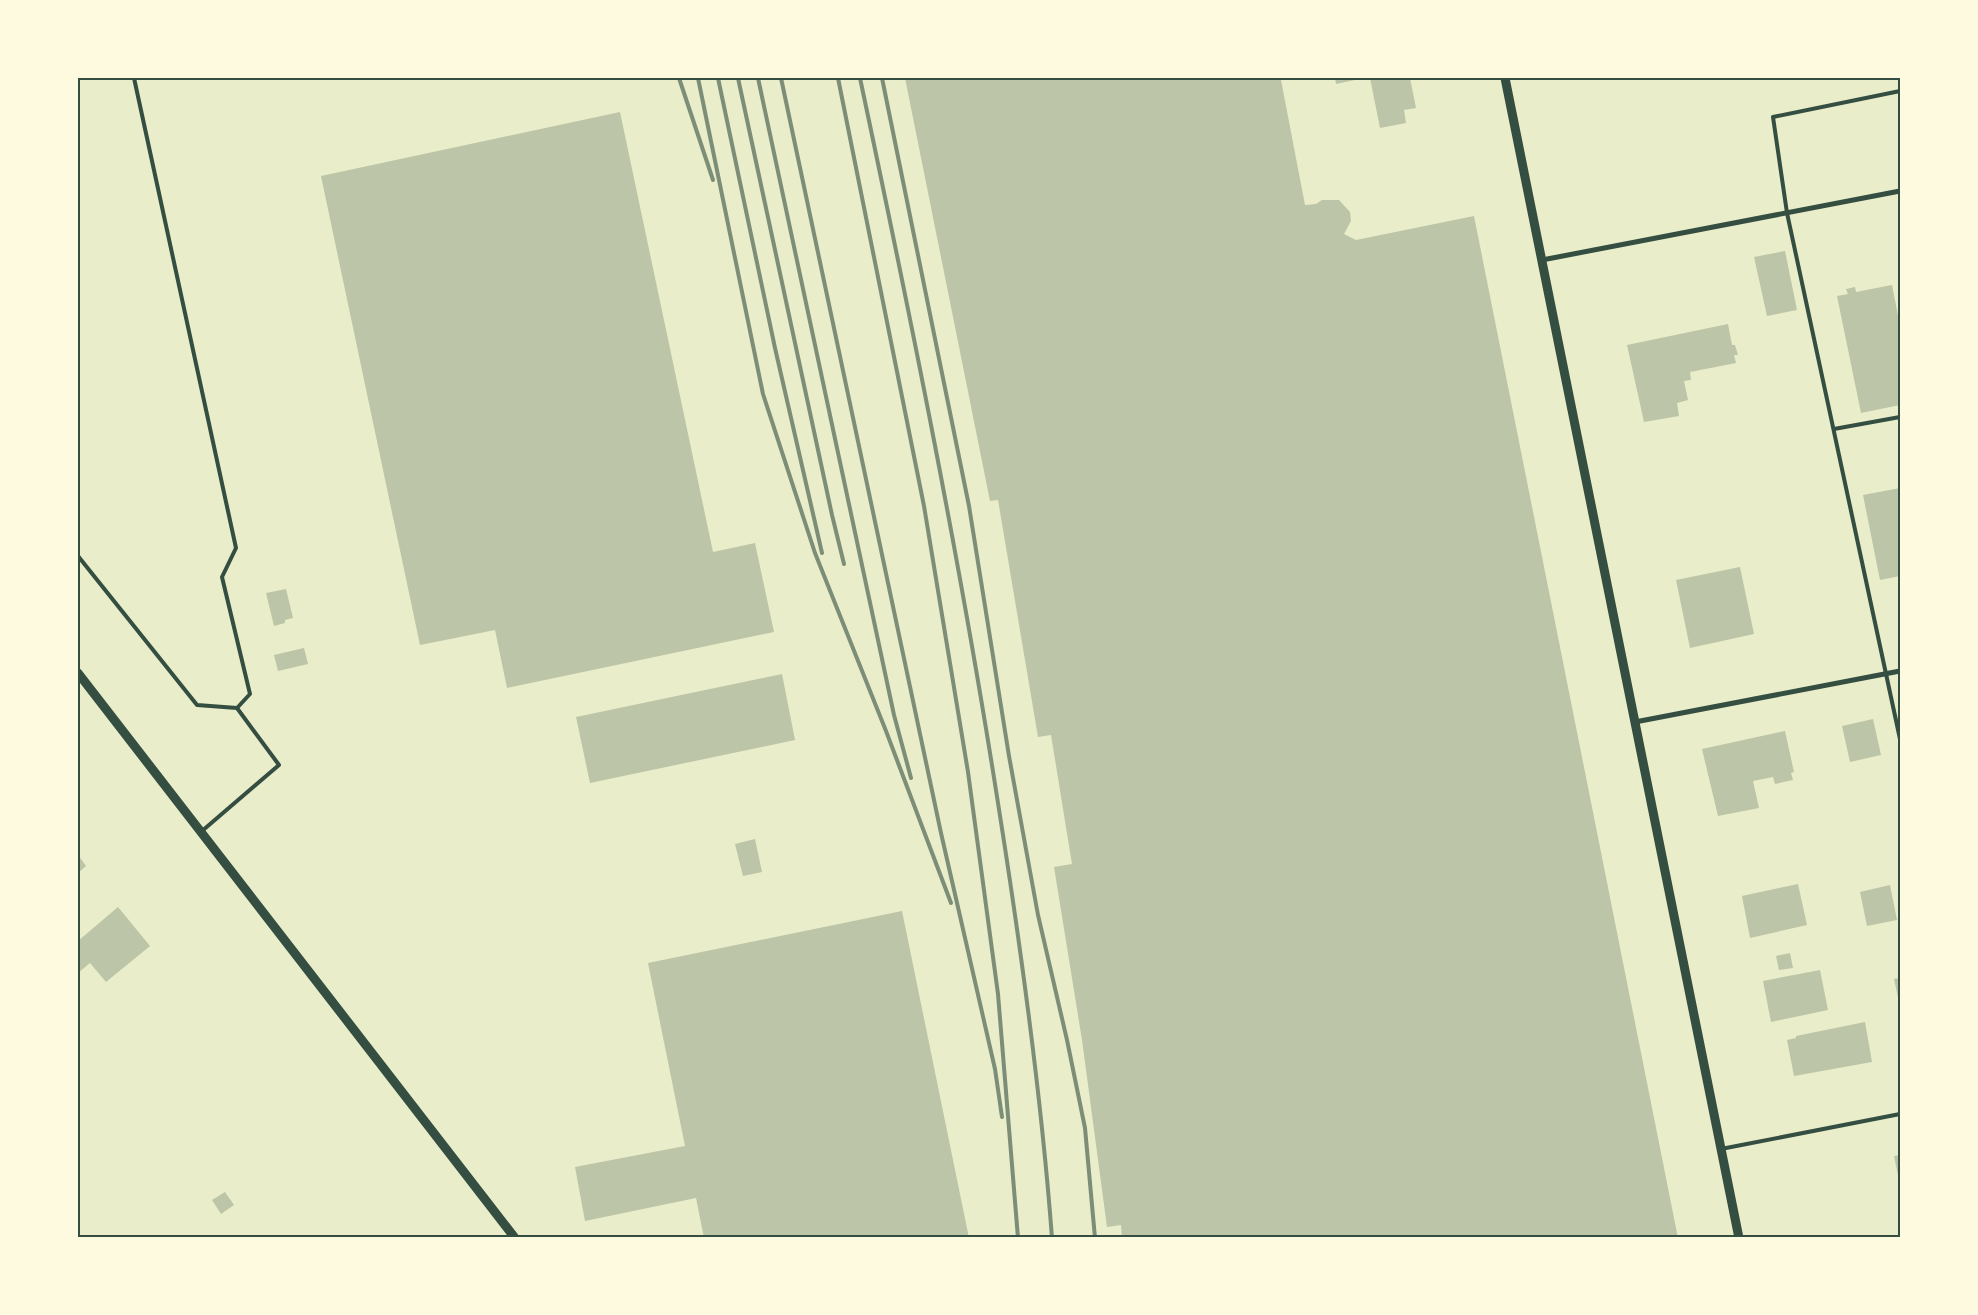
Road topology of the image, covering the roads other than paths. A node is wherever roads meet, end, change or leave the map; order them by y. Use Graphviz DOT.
graph roads {
  1 [pos="134,78"];
  2 [pos="1505,78"];
  3 [pos="1900,91"];
  4 [pos="1900,191"];
  5 [pos="1787,213"];
  6 [pos="1542,260"];
  7 [pos="1900,417"];
  8 [pos="1834,429"];
  9 [pos="78,556"];
  10 [pos="1900,671"];
  11 [pos="78,672"];
  12 [pos="1887,674"];
  13 [pos="237,708"];
  14 [pos="1635,722"];
  15 [pos="1900,739"];
  16 [pos="201,832"];
  17 [pos="1900,1114"];
  18 [pos="1721,1149"];
  19 [pos="515,1238"];
  20 [pos="1739,1238"];
  1 -- 13 [label="lane"];
  2 -- 6 [label="street"];
  3 -- 5 [label="lane"];
  4 -- 5 [label="street"];
  5 -- 6 [label="street"];
  5 -- 8 [label="lane"];
  6 -- 14 [label="street"];
  7 -- 8 [label="lane"];
  8 -- 12 [label="lane"];
  9 -- 13 [label="lane"];
  10 -- 12 [label="street"];
  11 -- 16 [label="street"];
  12 -- 14 [label="street"];
  12 -- 15 [label="lane"];
  13 -- 16 [label="lane"];
  14 -- 18 [label="street"];
  16 -- 19 [label="street"];
  17 -- 18 [label="lane"];
  18 -- 20 [label="street"];
}
